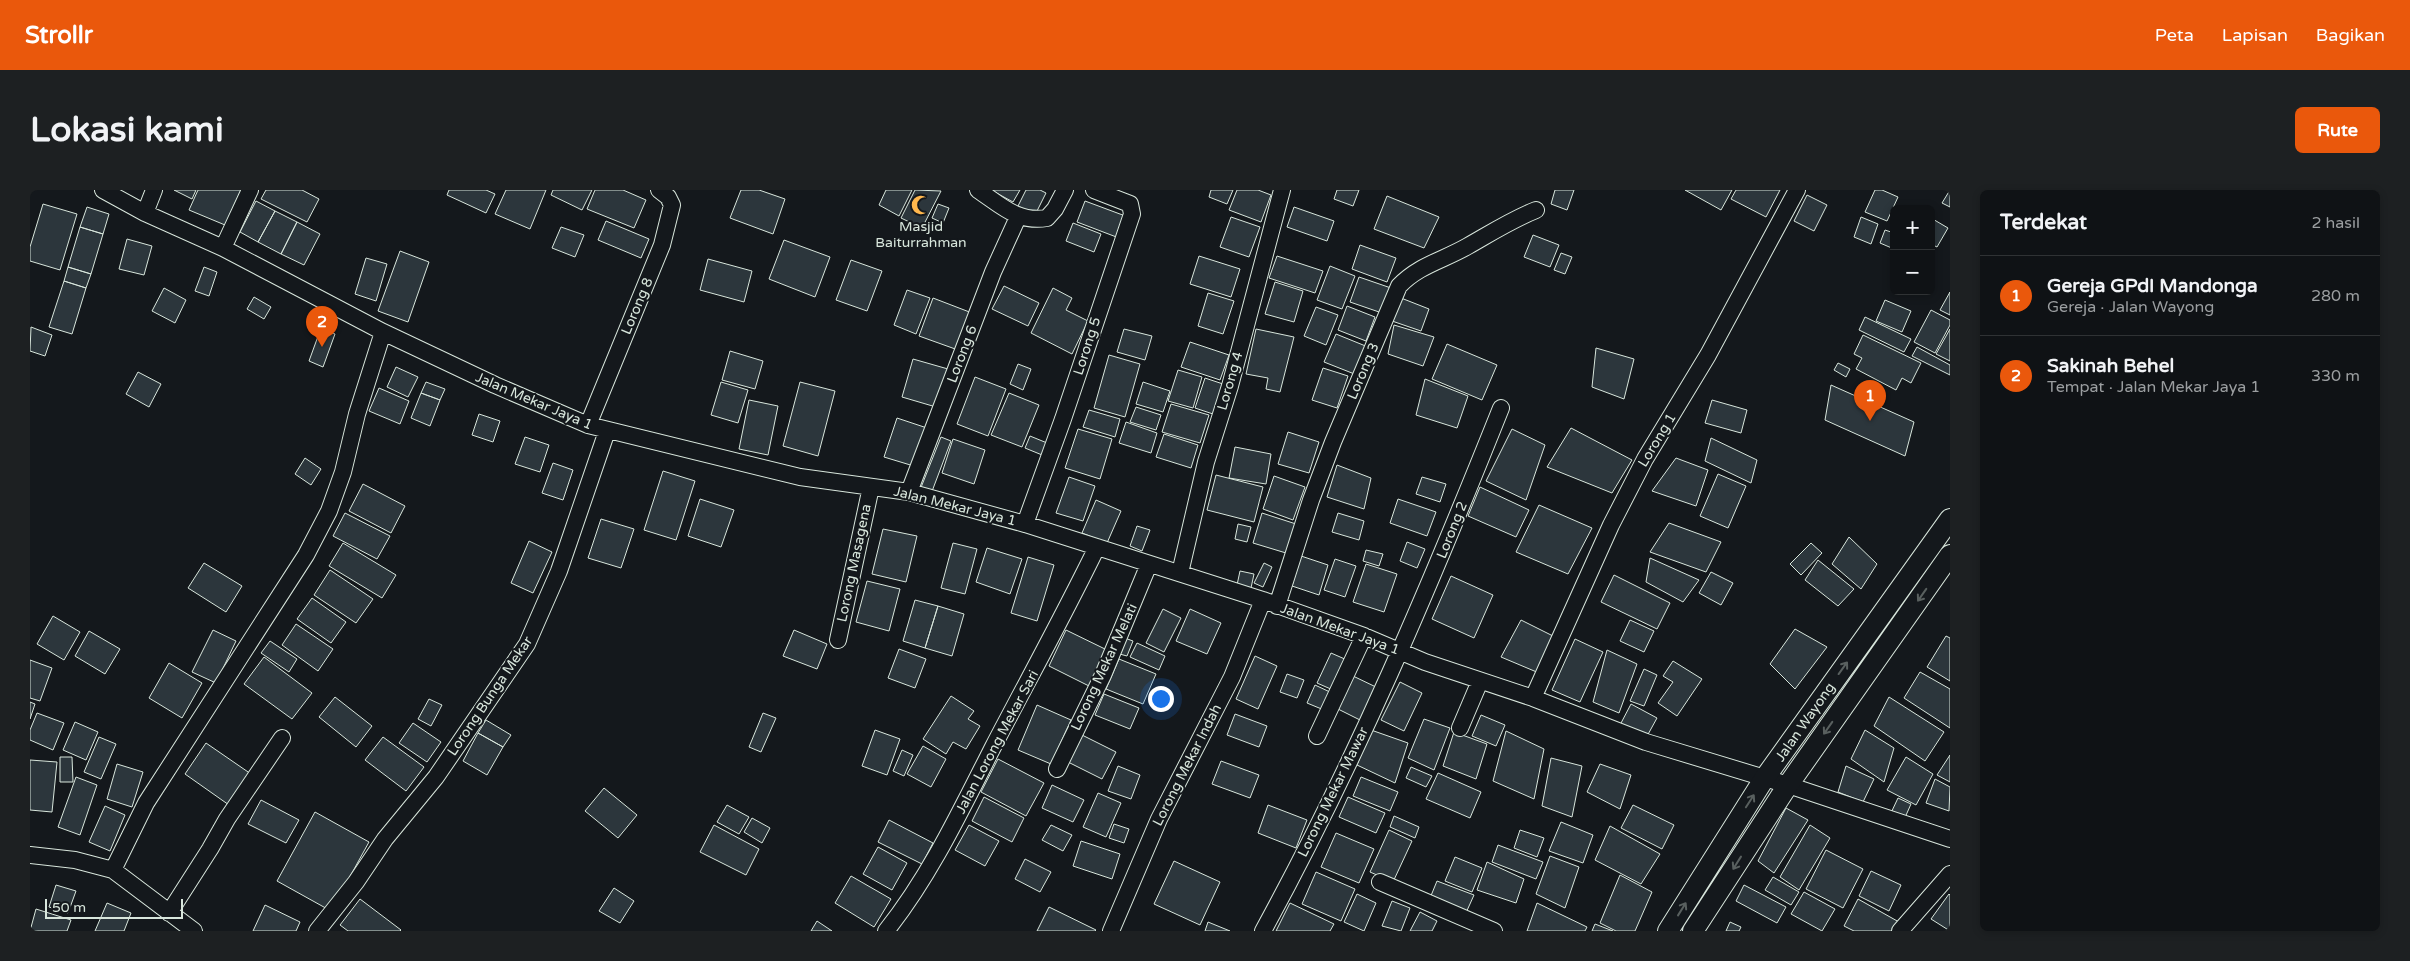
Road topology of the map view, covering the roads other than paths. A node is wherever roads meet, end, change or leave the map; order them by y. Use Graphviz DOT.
graph roads {
  1 [pos="103,190"];
  2 [pos="154,190"];
  3 [pos="250,190"];
  4 [pos="659,190"];
  5 [pos="978,190"];
  6 [pos="1065,190"];
  7 [pos="1094,190"];
  8 [pos="1282,190"];
  9 [pos="1797,190"];
  10 [pos="1536,210"];
  11 [pos="145,213"];
  12 [pos="1018,217"];
  13 [pos="223,248"];
  14 [pos="384,332"];
  15 [pos="1501,408"];
  16 [pos="588,425"];
  17 [pos="607,431"];
  18 [pos="871,486"];
  19 [pos="909,492"];
  20 [pos="1950,519"];
  21 [pos="1025,524"];
  22 [pos="1097,547"];
  23 [pos="1950,555"];
  24 [pos="1149,564"];
  25 [pos="1180,573"];
  26 [pos="1270,603"];
  27 [pos="1364,636"];
  28 [pos="838,640"];
  29 [pos="1400,651"];
  30 [pos="1480,681"];
  31 [pos="1534,698"];
  32 [pos="1460,728"];
  33 [pos="1317,736"];
  34 [pos="282,738"];
  35 [pos="1057,768"];
  36 [pos="1764,780"];
  37 [pos="1788,785"];
  38 [pos="1950,838"];
  39 [pos="30,855"];
  40 [pos="113,870"];
  41 [pos="1950,874"];
  42 [pos="1380,882"];
  43 [pos="169,913"];
  44 [pos="194,931"];
  45 [pos="317,931"];
  46 [pos="886,931"];
  47 [pos="1111,931"];
  48 [pos="1262,931"];
  49 [pos="1494,931"];
  50 [pos="1668,931"];
  51 [pos="1693,931"];
  52 [pos="1900,931"];
  1 -- 11 [label="street, Jalan Mekar Jaya 1"];
  2 -- 11 [label="street"];
  3 -- 13 [label="street"];
  4 -- 16 [label="street, Lorong 8"];
  5 -- 12 [label="street"];
  6 -- 12 [label="street"];
  7 -- 21 [label="street, Lorong 5"];
  8 -- 25 [label="street, Lorong 4"];
  9 -- 31 [label="street, Lorong 1"];
  10 -- 26 [label="street, Lorong 3"];
  11 -- 13 [label="street, Jalan Mekar Jaya 1"];
  12 -- 19 [label="street, Lorong 6"];
  13 -- 14 [label="street, Jalan Mekar Jaya 1"];
  14 -- 16 [label="street, Jalan Mekar Jaya 1"];
  14 -- 40 [label="street"];
  15 -- 29 [label="street, Lorong 2"];
  16 -- 17 [label="street, Jalan Mekar Jaya 1"];
  17 -- 18 [label="street, Jalan Mekar Jaya 1"];
  17 -- 45 [label="street, Lorong Bunga Mekar"];
  18 -- 19 [label="street, Jalan Mekar Jaya 1"];
  18 -- 28 [label="street, Lorong Masagena"];
  19 -- 21 [label="street, Jalan Mekar Jaya 1"];
  36 -- 20 [label="street, Jalan Wayong, one-way"];
  21 -- 22 [label="street, Jalan Mekar Jaya 1"];
  22 -- 24 [label="street, Jalan Mekar Jaya 1"];
  22 -- 46 [label="street, Jalan Lorong Mekar Sari"];
  23 -- 37 [label="street, Jalan Wayong, one-way"];
  24 -- 25 [label="street, Jalan Mekar Jaya 1"];
  24 -- 35 [label="street, Lorong Mekar Melati"];
  25 -- 26 [label="street, Jalan Mekar Jaya 1"];
  26 -- 27 [label="street, Jalan Mekar Jaya 1"];
  26 -- 47 [label="street, Lorong Mekar Indah"];
  27 -- 29 [label="street, Jalan Mekar Jaya 1"];
  27 -- 33 [label="street"];
  29 -- 30 [label="street, Jalan Mekar Jaya 1"];
  29 -- 48 [label="street, Lorong Mekar Mawar"];
  30 -- 31 [label="street, Jalan Mekar Jaya 1"];
  30 -- 32 [label="street"];
  31 -- 36 [label="street, Jalan Mekar Jaya 1"];
  34 -- 43 [label="street"];
  36 -- 37 [label="street, Jalan Mekar Jaya 1"];
  50 -- 36 [label="street, Jalan Wayong, one-way"];
  37 -- 38 [label="street, Jalan Mekar Jaya 1"];
  37 -- 51 [label="street, Jalan Wayong, one-way"];
  39 -- 40 [label="street"];
  40 -- 43 [label="street"];
  41 -- 52 [label="street"];
  42 -- 49 [label="street"];
  43 -- 44 [label="street"];
}
